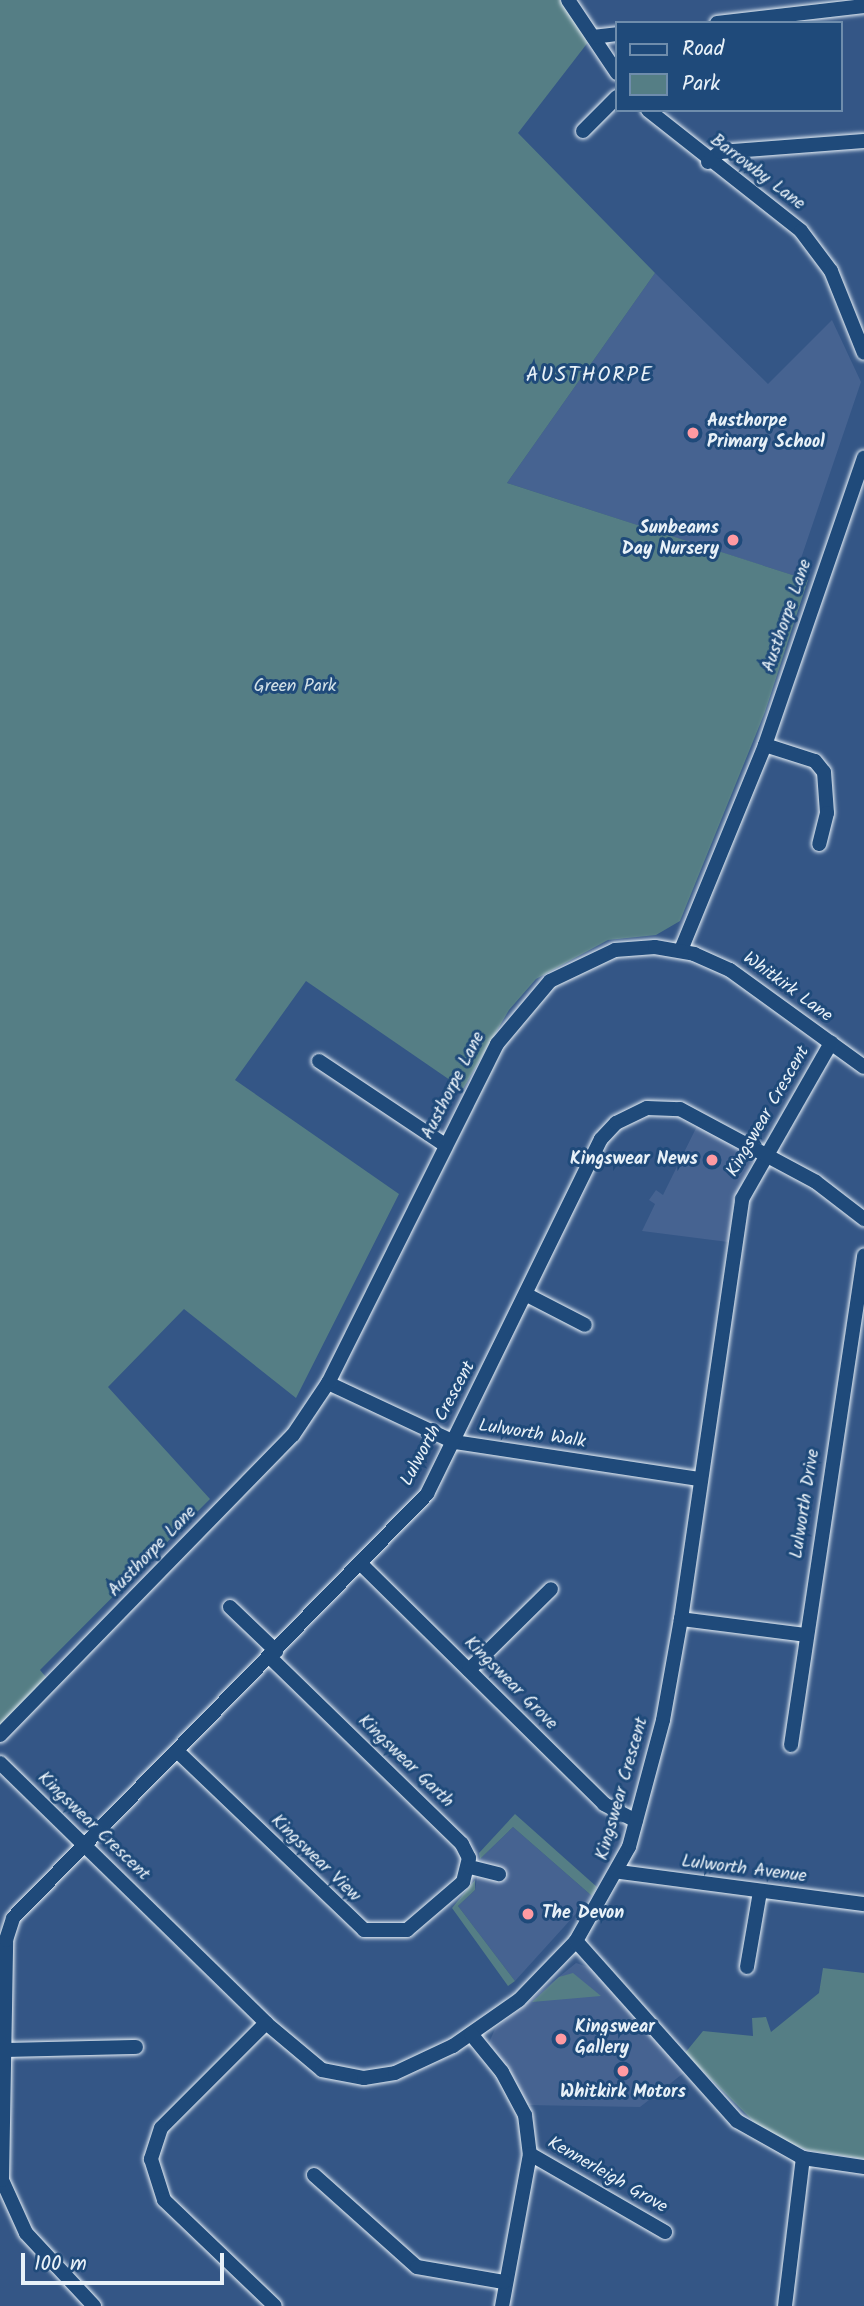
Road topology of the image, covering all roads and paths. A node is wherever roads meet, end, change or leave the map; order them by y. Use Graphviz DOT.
graph roads {
  1 [pos="568,0"];
  2 [pos="864,6"];
  3 [pos="734,21"];
  4 [pos="616,34"];
  5 [pos="593,37"];
  6 [pos="616,72"];
  7 [pos="616,98"];
  8 [pos="650,112"];
  9 [pos="583,131"];
  10 [pos="864,141"];
  11 [pos="708,162"];
  12 [pos="864,353"];
  13 [pos="864,458"];
  14 [pos="765,745"];
  15 [pos="819,844"];
  16 [pos="681,950"];
  17 [pos="831,1043"];
  18 [pos="319,1061"];
  19 [pos="864,1067"];
  20 [pos="445,1145"];
  21 [pos="767,1154"];
  22 [pos="864,1219"];
  23 [pos="864,1255"];
  24 [pos="527,1296"];
  25 [pos="585,1325"];
  26 [pos="328,1383"];
  27 [pos="454,1442"];
  28 [pos="700,1479"];
  29 [pos="362,1565"];
  30 [pos="551,1589"];
  31 [pos="230,1607"];
  32 [pos="681,1619"];
  33 [pos="806,1636"];
  34 [pos="273,1654"];
  35 [pos="469,1670"];
  36 [pos="0,1735"];
  37 [pos="791,1745"];
  38 [pos="177,1751"];
  39 [pos="0,1763"];
  40 [pos="636,1821"];
  41 [pos="83,1844"];
  42 [pos="470,1867"];
  43 [pos="620,1872"];
  44 [pos="499,1874"];
  45 [pos="760,1892"];
  46 [pos="864,1904"];
  47 [pos="576,1941"];
  48 [pos="747,1967"];
  49 [pos="266,2023"];
  50 [pos="471,2034"];
  51 [pos="136,2047"];
  52 [pos="2,2050"];
  53 [pos="530,2154"];
  54 [pos="803,2158"];
  55 [pos="864,2167"];
  56 [pos="314,2175"];
  57 [pos="665,2232"];
  58 [pos="504,2282"];
  59 [pos="93,2306"];
  60 [pos="275,2306"];
  61 [pos="502,2306"];
  62 [pos="785,2306"];
  1 -- 5 [label="street"];
  2 -- 3 [label="street"];
  4 -- 5 [label="street"];
  5 -- 6 [label="street"];
  7 -- 9 [label="street"];
  8 -- 11 [label="street, Barrowby Lane"];
  10 -- 11 [label="street"];
  11 -- 12 [label="street, Barrowby Lane"];
  13 -- 14 [label="street, Austhorpe Lane"];
  14 -- 15 [label="street"];
  14 -- 16 [label="street, Austhorpe Lane"];
  16 -- 17 [label="street, Whitkirk Lane"];
  16 -- 20 [label="street, Austhorpe Lane"];
  17 -- 19 [label="street, Whitkirk Lane"];
  17 -- 21 [label="street, Kingswear Crescent"];
  18 -- 20 [label="street"];
  20 -- 26 [label="street, Austhorpe Lane"];
  21 -- 22 [label="street"];
  21 -- 24 [label="street, Lulworth Crescent"];
  21 -- 28 [label="street, Kingswear Crescent"];
  23 -- 33 [label="street, Lulworth Drive"];
  24 -- 25 [label="street"];
  24 -- 27 [label="street, Lulworth Crescent"];
  26 -- 27 [label="street, Lulworth Walk"];
  26 -- 36 [label="street, Austhorpe Lane"];
  27 -- 28 [label="street, Lulworth Walk"];
  27 -- 29 [label="street, Lulworth Crescent"];
  28 -- 32 [label="street, Kingswear Crescent"];
  29 -- 34 [label="street, Lulworth Crescent"];
  29 -- 35 [label="street, Kingswear Grove"];
  30 -- 35 [label="street"];
  31 -- 34 [label="street, Kingswear Garth"];
  32 -- 33 [label="street"];
  32 -- 40 [label="street, Kingswear Crescent"];
  33 -- 37 [label="street, Lulworth Drive"];
  34 -- 38 [label="street, Lulworth Crescent"];
  34 -- 42 [label="street, Kingswear Garth"];
  35 -- 40 [label="street, Kingswear Grove"];
  38 -- 41 [label="street, Lulworth Crescent"];
  38 -- 42 [label="street, Kingswear View"];
  39 -- 41 [label="street, Kingswear Crescent"];
  40 -- 43 [label="street, Kingswear Crescent"];
  41 -- 49 [label="street, Kingswear Crescent"];
  41 -- 52 [label="street, Lulworth Crescent"];
  42 -- 44 [label="street"];
  43 -- 45 [label="street, Lulworth Avenue"];
  43 -- 47 [label="street, Kingswear Crescent"];
  45 -- 46 [label="street, Lulworth Avenue"];
  45 -- 48 [label="street"];
  47 -- 50 [label="street, Kingswear Crescent"];
  47 -- 54 [label="street"];
  49 -- 50 [label="street, Kingswear Crescent"];
  49 -- 60 [label="street"];
  50 -- 53 [label="street"];
  51 -- 52 [label="street"];
  52 -- 59 [label="street, Lulworth Crescent"];
  53 -- 57 [label="street, Kennerleigh Grove"];
  53 -- 58 [label="street"];
  54 -- 55 [label="street"];
  54 -- 62 [label="street"];
  56 -- 58 [label="street"];
  58 -- 61 [label="street"];
}
